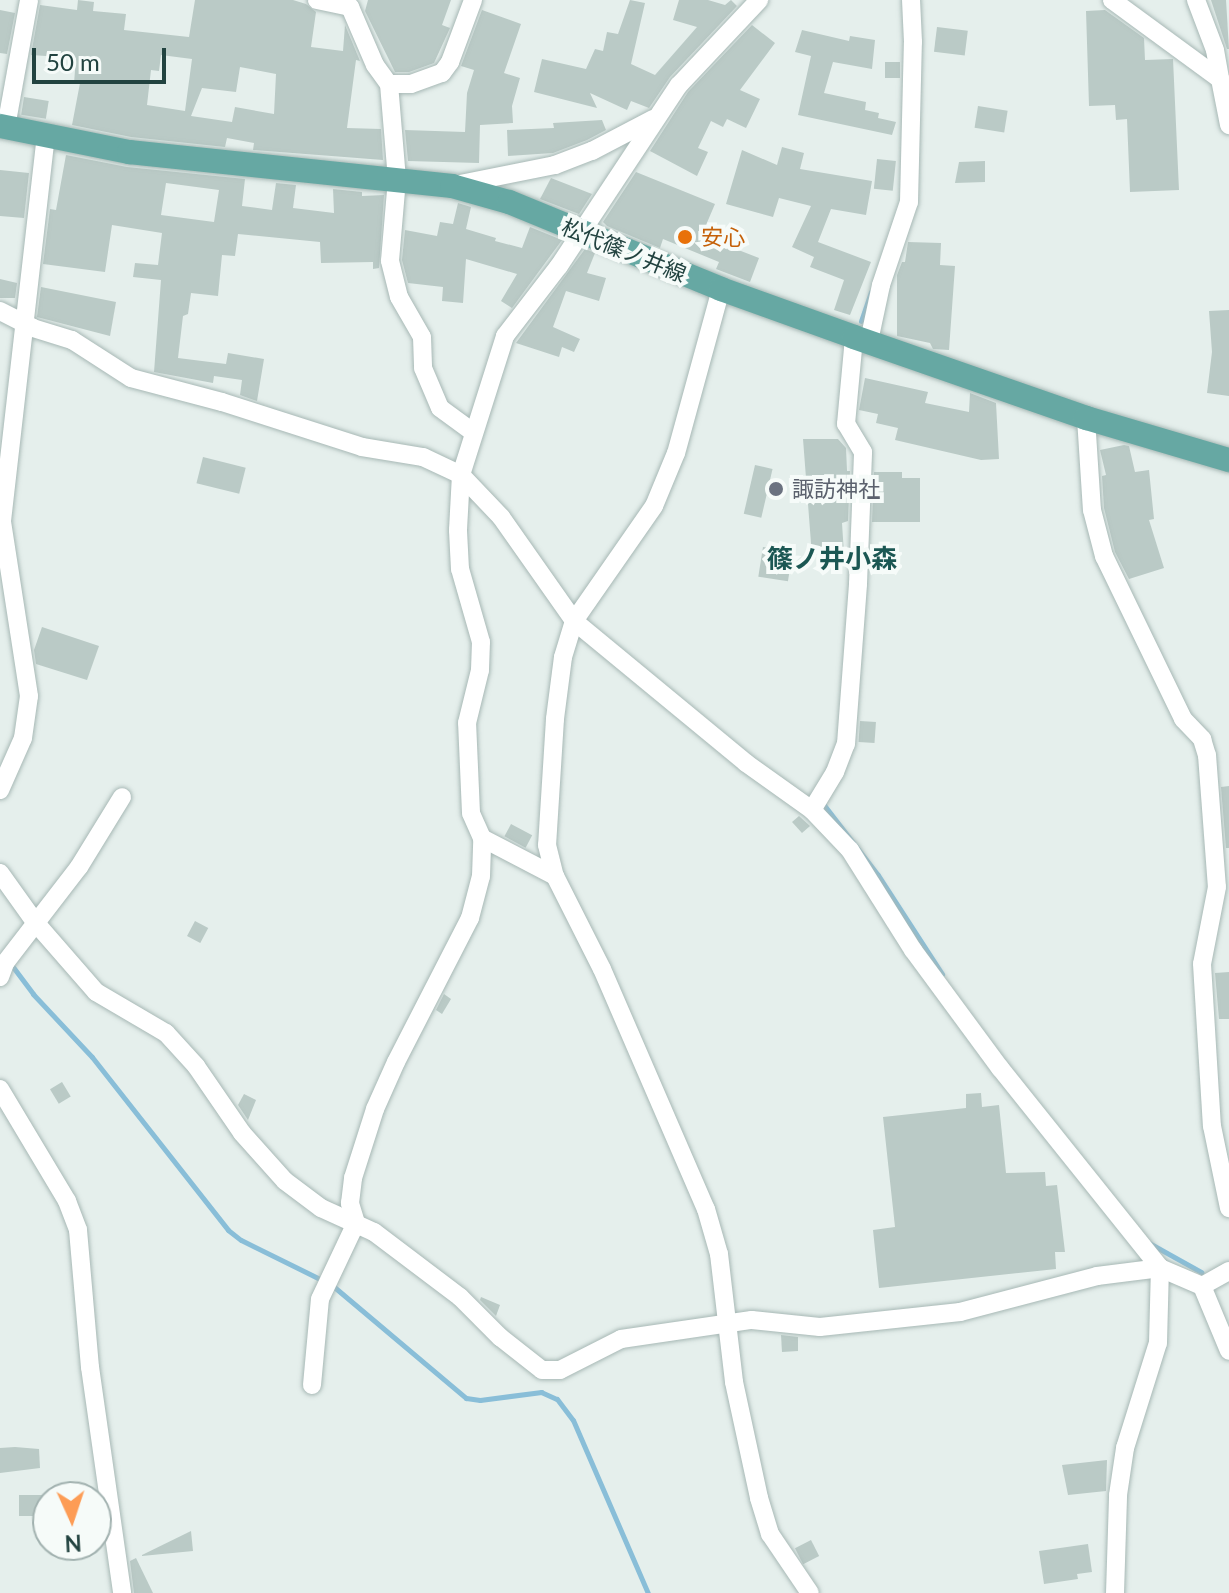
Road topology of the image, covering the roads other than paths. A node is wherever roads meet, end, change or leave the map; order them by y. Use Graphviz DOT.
graph roads {
  1 [pos="29,0"];
  2 [pos="317,0"];
  3 [pos="473,0"];
  4 [pos="911,0"];
  5 [pos="1112,0"];
  6 [pos="1196,0"];
  7 [pos="748,4"];
  8 [pos="1220,79"];
  9 [pos="389,84"];
  10 [pos="661,113"];
  11 [pos="1229,125"];
  12 [pos="3,127"];
  13 [pos="46,134"];
  14 [pos="397,179"];
  15 [pos="452,186"];
  16 [pos="579,232"];
  17 [pos="721,289"];
  18 [pos="0,311"];
  19 [pos="22,323"];
  20 [pos="862,339"];
  21 [pos="1086,418"];
  22 [pos="474,433"];
  23 [pos="1229,460"];
  24 [pos="461,475"];
  25 [pos="574,621"];
  26 [pos="0,790"];
  27 [pos="122,797"];
  28 [pos="812,810"];
  29 [pos="482,838"];
  30 [pos="0,873"];
  31 [pos="555,876"];
  32 [pos="35,922"];
  33 [pos="5,965"];
  34 [pos="0,1089"];
  35 [pos="1229,1208"];
  36 [pos="356,1223"];
  37 [pos="1160,1268"];
  38 [pos="1229,1271"];
  39 [pos="1202,1286"];
  40 [pos="728,1322"];
  41 [pos="1229,1351"];
  42 [pos="312,1385"];
  43 [pos="122,1593"];
  44 [pos="810,1593"];
  45 [pos="1115,1593"];
  1 -- 12 [label="street"];
  2 -- 9 [label="street"];
  3 -- 9 [label="street"];
  4 -- 20 [label="street"];
  5 -- 8 [label="street"];
  6 -- 8 [label="street"];
  7 -- 10 [label="street"];
  8 -- 11 [label="street"];
  9 -- 14 [label="street"];
  10 -- 15 [label="street"];
  10 -- 16 [label="street"];
  12 -- 13 [label="main road, 松代篠ノ井線"];
  13 -- 14 [label="main road, 松代篠ノ井線"];
  13 -- 19 [label="street"];
  14 -- 15 [label="main road, 松代篠ノ井線"];
  14 -- 22 [label="street"];
  15 -- 16 [label="main road, 松代篠ノ井線"];
  16 -- 17 [label="main road, 松代篠ノ井線"];
  16 -- 22 [label="street"];
  17 -- 20 [label="main road, 松代篠ノ井線"];
  17 -- 25 [label="street"];
  18 -- 19 [label="street"];
  19 -- 24 [label="street"];
  19 -- 26 [label="street"];
  20 -- 21 [label="main road, 松代篠ノ井線"];
  20 -- 28 [label="street"];
  21 -- 23 [label="main road, 松代篠ノ井線"];
  21 -- 35 [label="street"];
  22 -- 24 [label="street"];
  24 -- 25 [label="street"];
  24 -- 29 [label="street"];
  25 -- 28 [label="street"];
  25 -- 31 [label="street"];
  27 -- 32 [label="street"];
  28 -- 37 [label="street"];
  29 -- 31 [label="street"];
  29 -- 36 [label="street"];
  30 -- 32 [label="street"];
  31 -- 40 [label="street"];
  32 -- 33 [label="street"];
  32 -- 36 [label="street"];
  34 -- 43 [label="street"];
  36 -- 40 [label="street"];
  36 -- 42 [label="street"];
  37 -- 39 [label="street"];
  37 -- 40 [label="street"];
  37 -- 45 [label="street"];
  38 -- 39 [label="street"];
  39 -- 41 [label="street"];
  40 -- 44 [label="street"];
}
